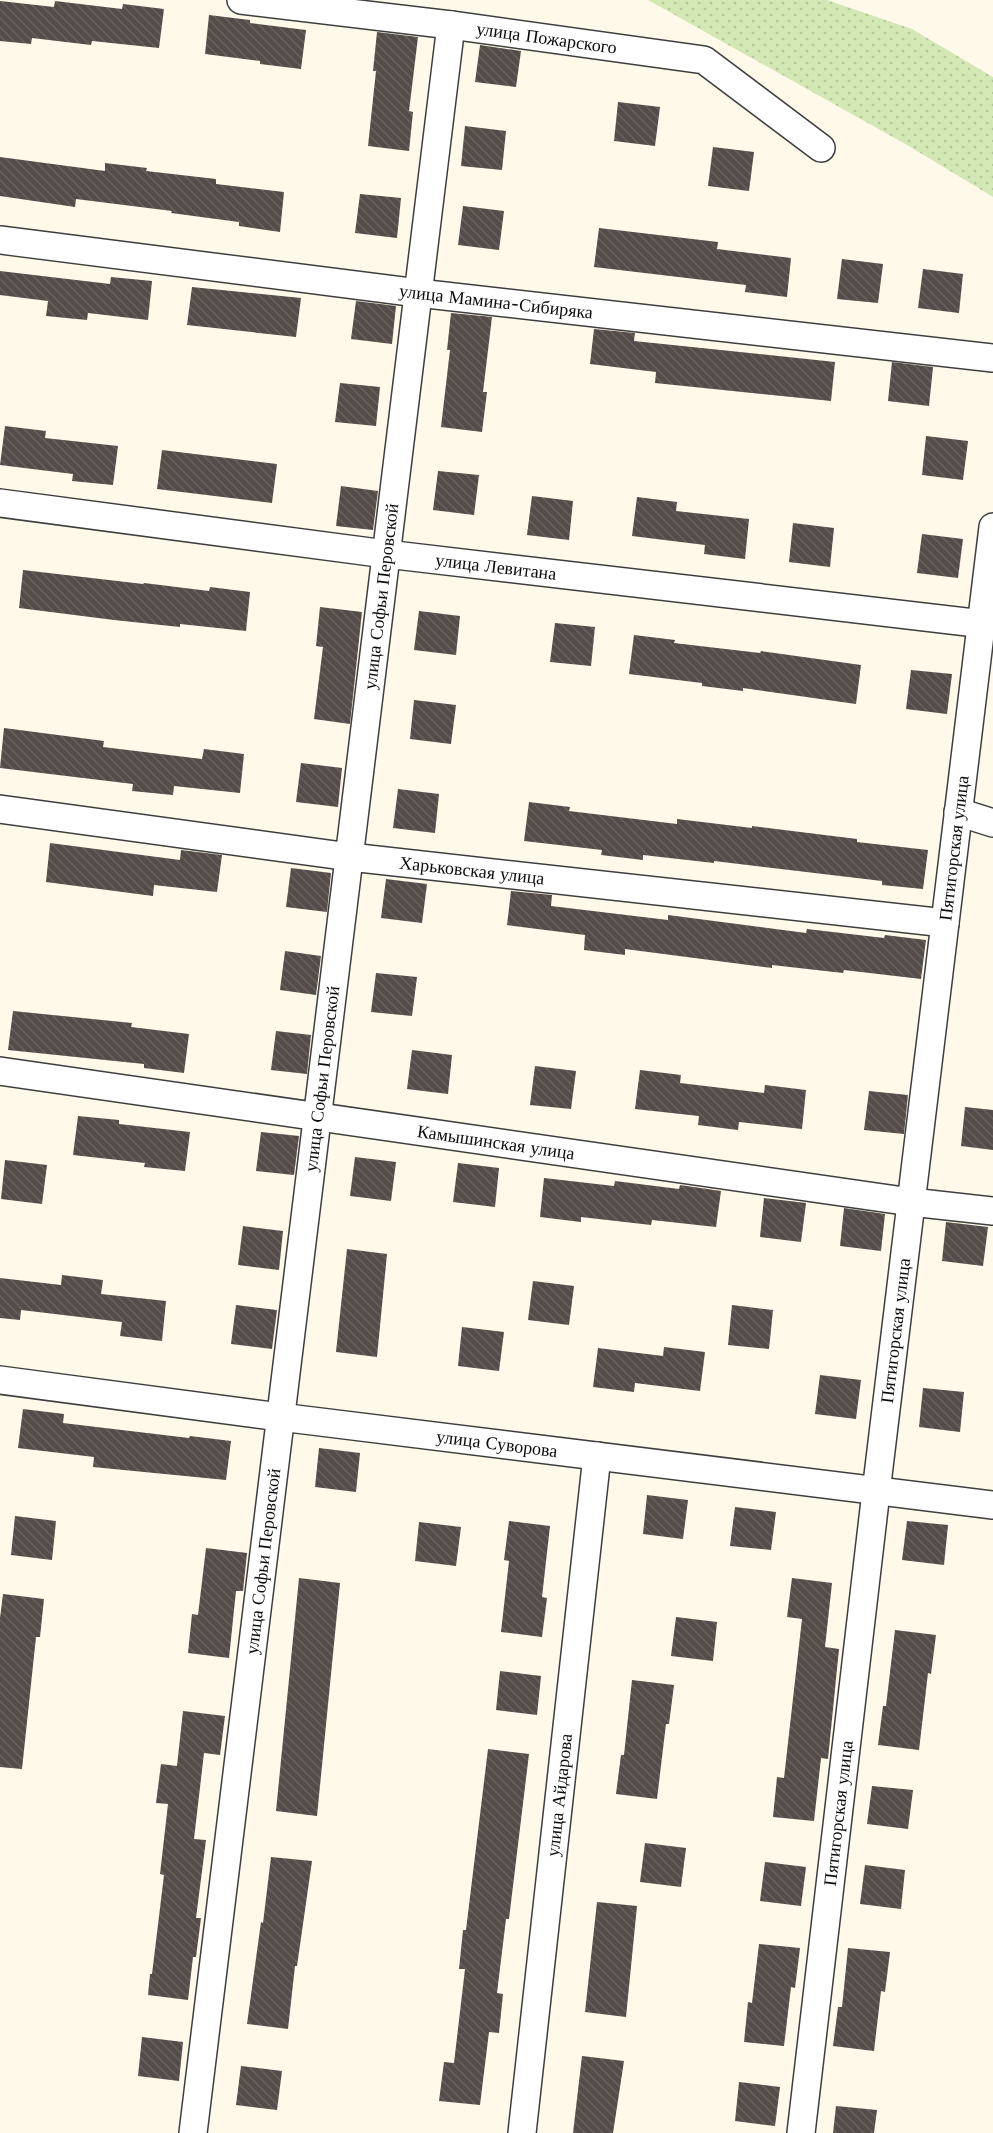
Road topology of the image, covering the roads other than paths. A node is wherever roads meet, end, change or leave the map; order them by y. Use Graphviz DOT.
graph roads {
  1 [pos="241,0"];
  2 [pos="451,25"];
  3 [pos="821,148"];
  4 [pos="0,240"];
  5 [pos="418,293"];
  6 [pos="993,358"];
  7 [pos="0,503"];
  8 [pos="993,527"];
  9 [pos="386,554"];
  10 [pos="987,624"];
  11 [pos="0,809"];
  12 [pos="958,812"];
  13 [pos="993,823"];
  14 [pos="350,857"];
  15 [pos="945,923"];
  16 [pos="0,1071"];
  17 [pos="317,1116"];
  18 [pos="911,1202"];
  19 [pos="993,1212"];
  20 [pos="0,1380"];
  21 [pos="280,1417"];
  22 [pos="597,1456"];
  23 [pos="876,1492"];
  24 [pos="993,1505"];
  25 [pos="193,2133"];
  26 [pos="522,2133"];
  27 [pos="801,2133"];
  1 -- 2 [label="street, улица Пожарского"];
  2 -- 3 [label="street, улица Пожарского"];
  2 -- 5 [label="street, улица Софьи Перовской"];
  4 -- 5 [label="street, улица Мамина-Сибиряка"];
  5 -- 6 [label="street, улица Мамина-Сибиряка"];
  5 -- 9 [label="street, улица Софьи Перовской"];
  7 -- 9 [label="street, улица Левитана"];
  8 -- 10 [label="street, Пятигорская улица"];
  9 -- 10 [label="street, улица Левитана"];
  9 -- 14 [label="street, улица Софьи Перовской"];
  10 -- 12 [label="street, Пятигорская улица"];
  11 -- 14 [label="street, Харьковская улица"];
  12 -- 13 [label="street"];
  12 -- 15 [label="street, Пятигорская улица"];
  14 -- 15 [label="street, Харьковская улица"];
  14 -- 17 [label="street, улица Софьи Перовской"];
  15 -- 18 [label="street, Пятигорская улица"];
  16 -- 17 [label="street, Камышинская улица"];
  17 -- 18 [label="street, Камышинская улица"];
  17 -- 21 [label="street, улица Софьи Перовской"];
  18 -- 19 [label="street, Камышинская улица"];
  18 -- 23 [label="street, Пятигорская улица"];
  20 -- 21 [label="street, улица Суворова"];
  21 -- 22 [label="street, улица Суворова"];
  21 -- 25 [label="street, улица Софьи Перовской"];
  22 -- 23 [label="street, улица Суворова"];
  22 -- 26 [label="street, улица Айдарова"];
  23 -- 24 [label="street, улица Суворова"];
  23 -- 27 [label="street, Пятигорская улица"];
}
